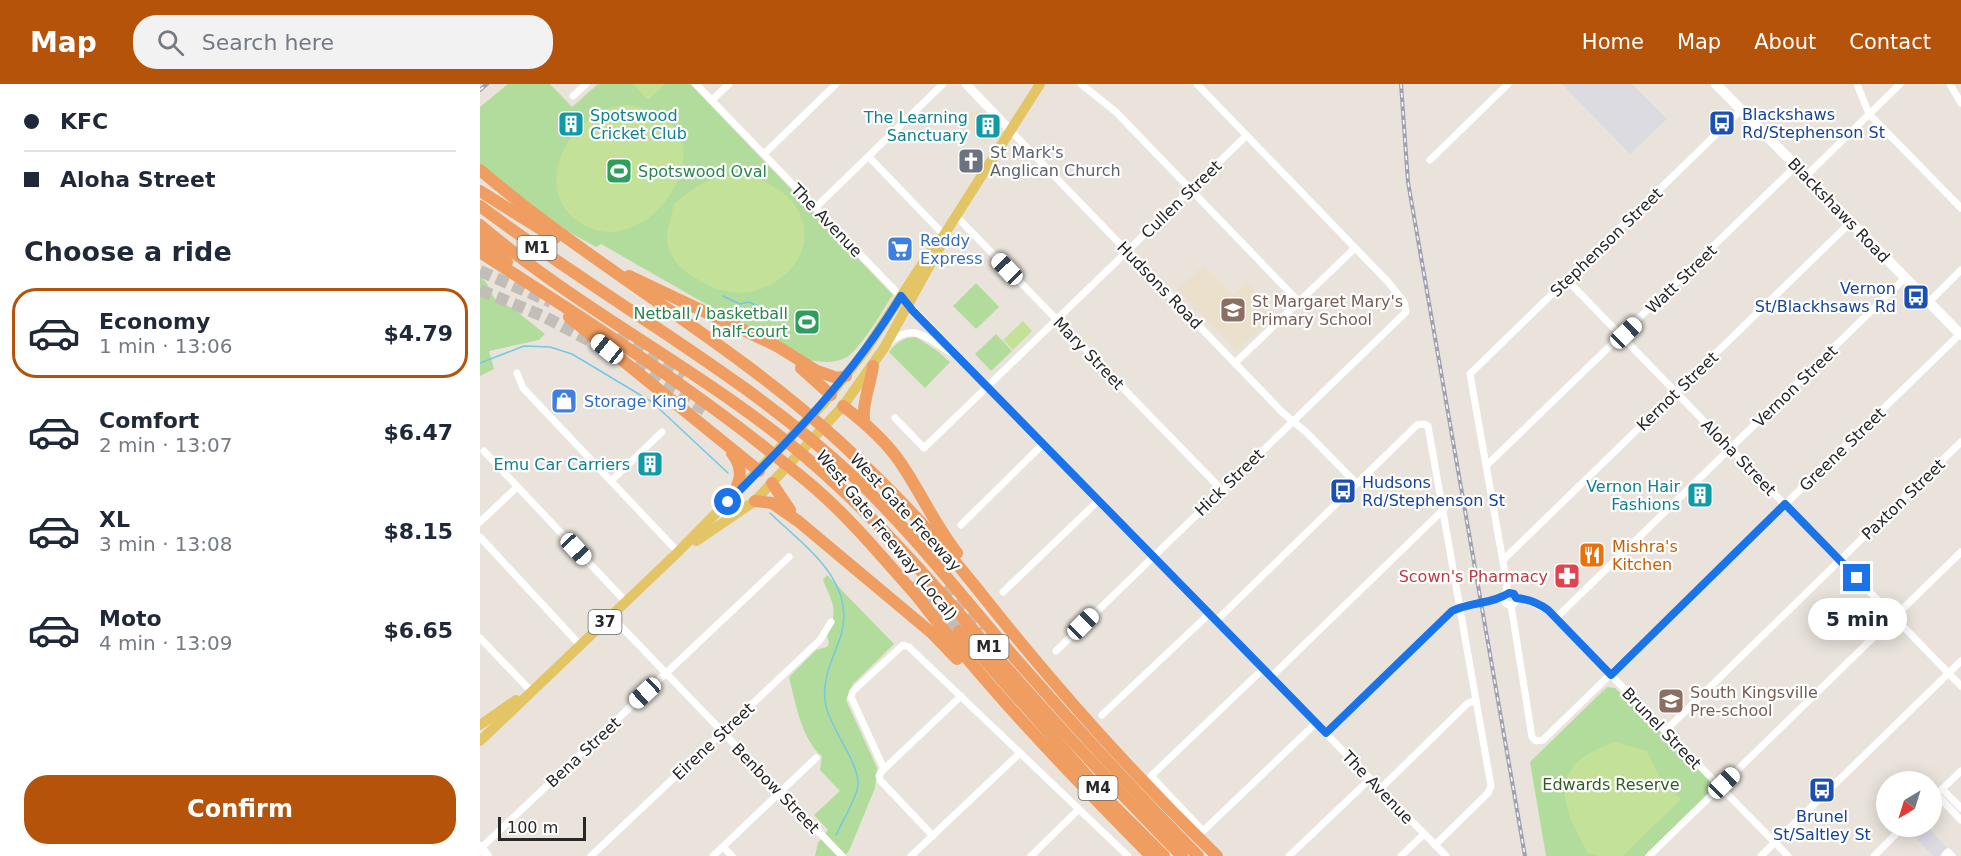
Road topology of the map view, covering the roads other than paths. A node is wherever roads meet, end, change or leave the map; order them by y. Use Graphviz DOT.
graph roads {
  1 [pos="586,84"];
  2 [pos="696,84"];
  3 [pos="729,84"];
  4 [pos="836,84"];
  5 [pos="943,84"];
  6 [pos="966,84"];
  7 [pos="1040,84"];
  8 [pos="1081,84"];
  9 [pos="1197,84"];
  10 [pos="1508,84"];
  11 [pos="1716,84"];
  12 [pos="1857,84"];
  13 [pos="1900,84"];
  14 [pos="1950,84"];
  15 [pos="573,96"];
  16 [pos="712,100"];
  17 [pos="1961,103"];
  18 [pos="1742,110"];
  19 [pos="1869,114"];
  20 [pos="1011,131"];
  21 [pos="1246,136"];
  22 [pos="764,154"];
  23 [pos="868,157"];
  24 [pos="1430,160"];
  25 [pos="1796,166"];
  26 [pos="480,170"];
  27 [pos="1806,176"];
  28 [pos="1191,190"];
  29 [pos="480,191"];
  30 [pos="480,206"];
  31 [pos="815,208"];
  32 [pos="1961,208"];
  33 [pos="957,216"];
  34 [pos="1851,222"];
  35 [pos="480,225"];
  36 [pos="944,236"];
  37 [pos="480,239"];
  38 [pos="1354,248"];
  39 [pos="1127,251"];
  40 [pos="480,252"];
  41 [pos="1961,270"];
  42 [pos="1905,278"];
  43 [pos="1567,280"];
  44 [pos="904,300"];
  45 [pos="1299,302"];
  46 [pos="1929,302"];
  47 [pos="1056,319"];
  48 [pos="1960,335"];
  49 [pos="1622,337"];
  50 [pos="758,338"];
  51 [pos="884,348"];
  52 [pos="958,356"];
  53 [pos="1235,363"];
  54 [pos="873,366"];
  55 [pos="517,373"];
  56 [pos="846,376"];
  57 [pos="986,386"];
  58 [pos="1676,393"];
  59 [pos="831,395"];
  60 [pos="843,406"];
  61 [pos="895,418"];
  62 [pos="1293,421"];
  63 [pos="865,424"];
  64 [pos="662,432"];
  65 [pos="717,436"];
  66 [pos="1961,442"];
  67 [pos="1043,444"];
  68 [pos="1730,448"];
  69 [pos="484,451"];
  70 [pos="1487,465"];
  71 [pos="814,466"];
  72 [pos="759,471"];
  73 [pos="611,481"];
  74 [pos="772,483"];
  75 [pos="1357,484"];
  76 [pos="517,487"];
  77 [pos="1221,489"];
  78 [pos="731,499"];
  79 [pos="755,501"];
  80 [pos="1098,501"];
  81 [pos="1785,504"];
  82 [pos="1444,509"];
  83 [pos="798,521"];
  84 [pos="480,522"];
  85 [pos="961,525"];
  86 [pos="480,537"];
  87 [pos="678,552"];
  88 [pos="1961,552"];
  89 [pos="1153,555"];
  90 [pos="789,557"];
  91 [pos="1503,560"];
  92 [pos="1840,561"];
  93 [pos="1003,592"];
  94 [pos="1509,599"];
  95 [pos="626,602"];
  96 [pos="922,602"];
  97 [pos="1461,606"];
  98 [pos="1209,614"];
  99 [pos="611,616"];
  100 [pos="1894,617"];
  101 [pos="1556,618"];
  102 [pos="1216,621"];
  103 [pos="831,622"];
  104 [pos="960,631"];
  105 [pos="480,638"];
  106 [pos="580,645"];
  107 [pos="1056,651"];
  108 [pos="1961,661"];
  109 [pos="1263,669"];
  110 [pos="667,673"];
  111 [pos="1949,673"];
  112 [pos="1611,675"];
  113 [pos="1271,677"];
  114 [pos="1961,686"];
  115 [pos="1061,689"];
  116 [pos="531,691"];
  117 [pos="961,696"];
  118 [pos="1476,700"];
  119 [pos="1102,715"];
  120 [pos="1316,723"];
  121 [pos="480,725"];
  122 [pos="1665,731"];
  123 [pos="723,732"];
  124 [pos="1326,733"];
  125 [pos="480,741"];
  126 [pos="1047,748"];
  127 [pos="1020,753"];
  128 [pos="816,758"];
  129 [pos="882,771"];
  130 [pos="1961,771"];
  131 [pos="1370,779"];
  132 [pos="1720,787"];
  133 [pos="1380,789"];
  134 [pos="1942,789"];
  135 [pos="781,792"];
  136 [pos="1942,797"];
  137 [pos="1942,799"];
  138 [pos="1148,805"];
  139 [pos="1961,808"];
  140 [pos="1079,809"];
  141 [pos="1961,820"];
  142 [pos="1424,834"];
  143 [pos="933,836"];
  144 [pos="1893,837"];
  145 [pos="1775,843"];
  146 [pos="1435,845"];
  147 [pos="723,847"];
  148 [pos="483,850"];
  149 [pos="1945,855"];
  150 [pos="591,856"];
  151 [pos="713,856"];
  152 [pos="732,856"];
  153 [pos="842,856"];
  154 [pos="911,856"];
  155 [pos="1031,856"];
  156 [pos="1128,856"];
  157 [pos="1151,856"];
  158 [pos="1164,856"];
  159 [pos="1182,856"];
  160 [pos="1198,856"];
  161 [pos="1212,856"];
  162 [pos="1217,856"];
  163 [pos="1289,856"];
  164 [pos="1401,856"];
  165 [pos="1446,856"];
  166 [pos="1649,856"];
  167 [pos="1761,856"];
  168 [pos="1788,856"];
  169 [pos="1874,856"];
  170 [pos="1952,856"];
  1 -- 15 [label="street"];
  2 -- 16 [label="street, The Avenue"];
  3 -- 16 [label="street"];
  4 -- 22 [label="street"];
  5 -- 23 [label="street"];
  6 -- 20 [label="street, Hudsons Road"];
  7 -- 20 [label="main road, 37"];
  8 -- 28 [label="street"];
  9 -- 21 [label="street"];
  10 -- 24 [label="street"];
  11 -- 18 [label="main road, Blackshaws Road"];
  12 -- 19 [label="street"];
  13 -- 19 [label="street"];
  14 -- 17 [label="street"];
  16 -- 22 [label="street, The Avenue"];
  18 -- 25 [label="main road, Blackshaws Road"];
  18 -- 43 [label="street, Stephenson Street"];
  19 -- 27 [label="street"];
  19 -- 32 [label="street"];
  20 -- 33 [label="main road, 37"];
  20 -- 39 [label="street, Hudsons Road"];
  21 -- 28 [label="street, Cullen Street"];
  21 -- 38 [label="street"];
  22 -- 31 [label="street, The Avenue"];
  23 -- 31 [label="street"];
  23 -- 36 [label="street"];
  25 -- 27 [label="main road, Blackshaws Road"];
  25 -- 49 [label="street, Watt Street"];
  26 -- 115 [label="highway, M1"];
  27 -- 34 [label="main road, Blackshaws Road"];
  28 -- 39 [label="street, Cullen Street"];
  28 -- 45 [label="street"];
  29 -- 50 [label="highway"];
  30 -- 138 [label="highway, West Gate Freeway / M1"];
  31 -- 44 [label="street, The Avenue"];
  33 -- 36 [label="main road, 37"];
  33 -- 47 [label="street, Mary Street"];
  34 -- 42 [label="main road, Blackshaws Road"];
  34 -- 58 [label="street, Kernot Street"];
  35 -- 71 [label="highway, West Gate Freeway (Local) / M1"];
  36 -- 44 [label="main road, 37"];
  37 -- 65 [label="highway"];
  38 -- 45 [label="street"];
  38 -- 62 [label="street, Hick Street"];
  39 -- 47 [label="street, Cullen Street"];
  39 -- 53 [label="street, Hudsons Road"];
  40 -- 96 [label="highway"];
  41 -- 46 [label="street"];
  42 -- 46 [label="main road, Blackshaws Road"];
  42 -- 68 [label="street, Vernon Street"];
  43 -- 49 [label="street, Aloha Street"];
  43 -- 70 [label="street, Stephenson Street"];
  44 -- 51 [label="main road, 37"];
  44 -- 52 [label="street, The Avenue"];
  44 -- 56 [label="main road, 37"];
  45 -- 53 [label="street"];
  46 -- 48 [label="main road, Blackshaws Road"];
  47 -- 57 [label="street, Cullen Street"];
  47 -- 77 [label="street, Mary Street"];
  48 -- 81 [label="street, Greene Street"];
  49 -- 58 [label="street, Aloha Street"];
  49 -- 70 [label="street, Watt Street"];
  50 -- 56 [label="highway"];
  50 -- 59 [label="highway"];
  51 -- 52 [label="street, The Avenue"];
  51 -- 54 [label="main road, 37"];
  52 -- 57 [label="street, The Avenue"];
  53 -- 62 [label="street, Hudsons Road"];
  54 -- 60 [label="main road, 37"];
  54 -- 63 [label="highway"];
  55 -- 73 [label="street"];
  56 -- 59 [label="main road, 37"];
  57 -- 61 [label="street, Cullen Street"];
  57 -- 67 [label="street, The Avenue"];
  58 -- 68 [label="street, Aloha Street"];
  58 -- 91 [label="street, Kernot Street"];
  59 -- 60 [label="main road"];
  59 -- 72 [label="main road, 37"];
  60 -- 63 [label="highway"];
  60 -- 74 [label="main road, 37"];
  62 -- 75 [label="street, Hudsons Road"];
  62 -- 77 [label="street, Hick Street"];
  63 -- 115 [label="highway"];
  64 -- 73 [label="street"];
  65 -- 72 [label="highway"];
  65 -- 78 [label="highway"];
  66 -- 92 [label="street, Paxton Street"];
  67 -- 80 [label="street, The Avenue"];
  67 -- 85 [label="street"];
  68 -- 81 [label="street, Aloha Street"];
  68 -- 101 [label="street, Vernon Street"];
  69 -- 76 [label="street"];
  70 -- 91 [label="street"];
  71 -- 96 [label="highway, West Gate Freeway (Local) / M1"];
  71 -- 159 [label="highway, M1"];
  72 -- 74 [label="main road"];
  72 -- 78 [label="main road, 37"];
  73 -- 87 [label="street"];
  74 -- 79 [label="main road, 37"];
  74 -- 83 [label="highway"];
  75 -- 82 [label="street"];
  75 -- 102 [label="street"];
  76 -- 84 [label="street"];
  76 -- 95 [label="street"];
  77 -- 89 [label="street, Hick Street"];
  78 -- 87 [label="main road, 37"];
  79 -- 83 [label="highway"];
  79 -- 87 [label="main road, 37"];
  80 -- 89 [label="street, The Avenue"];
  80 -- 93 [label="street"];
  81 -- 92 [label="street, Aloha Street"];
  81 -- 112 [label="street, Greene Street"];
  82 -- 97 [label="street"];
  82 -- 113 [label="street"];
  83 -- 126 [label="highway"];
  86 -- 106 [label="street"];
  87 -- 95 [label="main road, 37"];
  88 -- 100 [label="street"];
  89 -- 98 [label="street, The Avenue"];
  89 -- 107 [label="street, Hick Street"];
  90 -- 110 [label="street, Bena Street"];
  91 -- 94 [label="street"];
  92 -- 100 [label="street, Aloha Street"];
  92 -- 122 [label="street, Paxton Street"];
  94 -- 97 [label="street"];
  94 -- 101 [label="street, Brunel Street"];
  94 -- 112 [label="street, Greene Street"];
  95 -- 99 [label="main road, 37"];
  96 -- 126 [label="highway, West Gate Freeway (Local) / M1"];
  97 -- 118 [label="street"];
  97 -- 124 [label="street"];
  98 -- 102 [label="street, The Avenue"];
  98 -- 119 [label="street"];
  99 -- 106 [label="main road, 37"];
  99 -- 110 [label="street, Benbow Street"];
  100 -- 111 [label="street, Aloha Street"];
  100 -- 132 [label="street"];
  101 -- 112 [label="street, Brunel Street"];
  102 -- 109 [label="street, The Avenue"];
  103 -- 123 [label="street, Eirene Street"];
  104 -- 158 [label="highway, M4"];
  105 -- 116 [label="street"];
  106 -- 116 [label="main road, 37"];
  108 -- 111 [label="street"];
  109 -- 113 [label="street, The Avenue"];
  109 -- 120 [label="street"];
  110 -- 123 [label="street, Benbow Street"];
  110 -- 148 [label="street, Bena Street"];
  111 -- 114 [label="street, Aloha Street"];
  111 -- 145 [label="street"];
  112 -- 122 [label="street, Brunel Street"];
  113 -- 120 [label="street, The Avenue"];
  115 -- 162 [label="highway, M1"];
  116 -- 121 [label="main road, 37"];
  116 -- 125 [label="main road, 37"];
  117 -- 127 [label="street"];
  117 -- 129 [label="street"];
  117 -- 129 [label="street"];
  118 -- 133 [label="street"];
  118 -- 146 [label="street"];
  120 -- 124 [label="street, The Avenue"];
  122 -- 132 [label="street, Brunel Street"];
  123 -- 135 [label="street, Benbow Street"];
  123 -- 150 [label="street, Eirene Street"];
  124 -- 131 [label="street, The Avenue"];
  126 -- 157 [label="highway, West Gate Freeway (Local) / M1"];
  127 -- 140 [label="street"];
  127 -- 143 [label="street"];
  128 -- 135 [label="street"];
  129 -- 143 [label="street"];
  130 -- 134 [label="street"];
  131 -- 133 [label="street, The Avenue"];
  131 -- 163 [label="street"];
  132 -- 145 [label="street, Brunel Street"];
  132 -- 166 [label="street"];
  133 -- 142 [label="street, The Avenue"];
  135 -- 147 [label="street"];
  135 -- 153 [label="street, Benbow Street"];
  136 -- 139 [label="street"];
  137 -- 141 [label="street"];
  138 -- 160 [label="highway, M1"];
  138 -- 161 [label="highway, M1"];
  140 -- 155 [label="street"];
  140 -- 156 [label="street"];
  142 -- 146 [label="street, The Avenue"];
  142 -- 164 [label="street"];
  143 -- 154 [label="street"];
  144 -- 169 [label="street"];
  145 -- 167 [label="street"];
  145 -- 168 [label="street, Brunel Street"];
  146 -- 165 [label="street, The Avenue"];
  147 -- 151 [label="street"];
  147 -- 152 [label="street"];
  149 -- 170 [label="street"];
}
